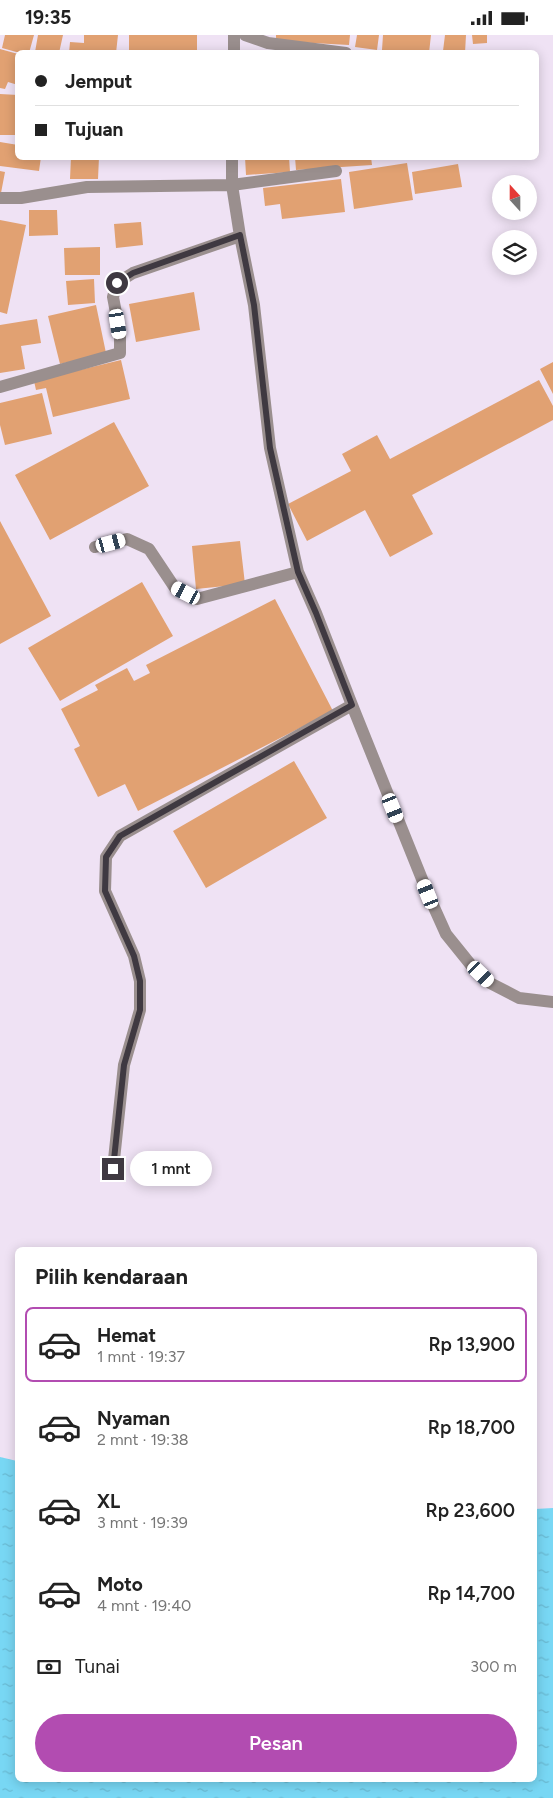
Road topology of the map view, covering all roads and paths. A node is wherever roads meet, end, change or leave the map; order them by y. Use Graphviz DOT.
graph roads {
  1 [pos="234,35"];
  2 [pos="245,35"];
  3 [pos="234,50"];
  4 [pos="323,50"];
  5 [pos="232,160"];
  6 [pos="336,171"];
  7 [pos="232,185"];
  8 [pos="0,198"];
  9 [pos="240,235"];
  10 [pos="0,387"];
  11 [pos="95,547"];
  12 [pos="298,572"];
  13 [pos="352,705"];
  14 [pos="553,1001"];
  15 [pos="113,1169"];
  1 -- 3 [label="street"];
  2 -- 4 [label="street"];
  5 -- 7 [label="street"];
  6 -- 7 [label="street"];
  7 -- 8 [label="street"];
  7 -- 9 [label="street"];
  9 -- 10 [label="street"];
  9 -- 12 [label="street"];
  11 -- 12 [label="street"];
  12 -- 13 [label="street"];
  13 -- 14 [label="street"];
  13 -- 15 [label="street"];
}
